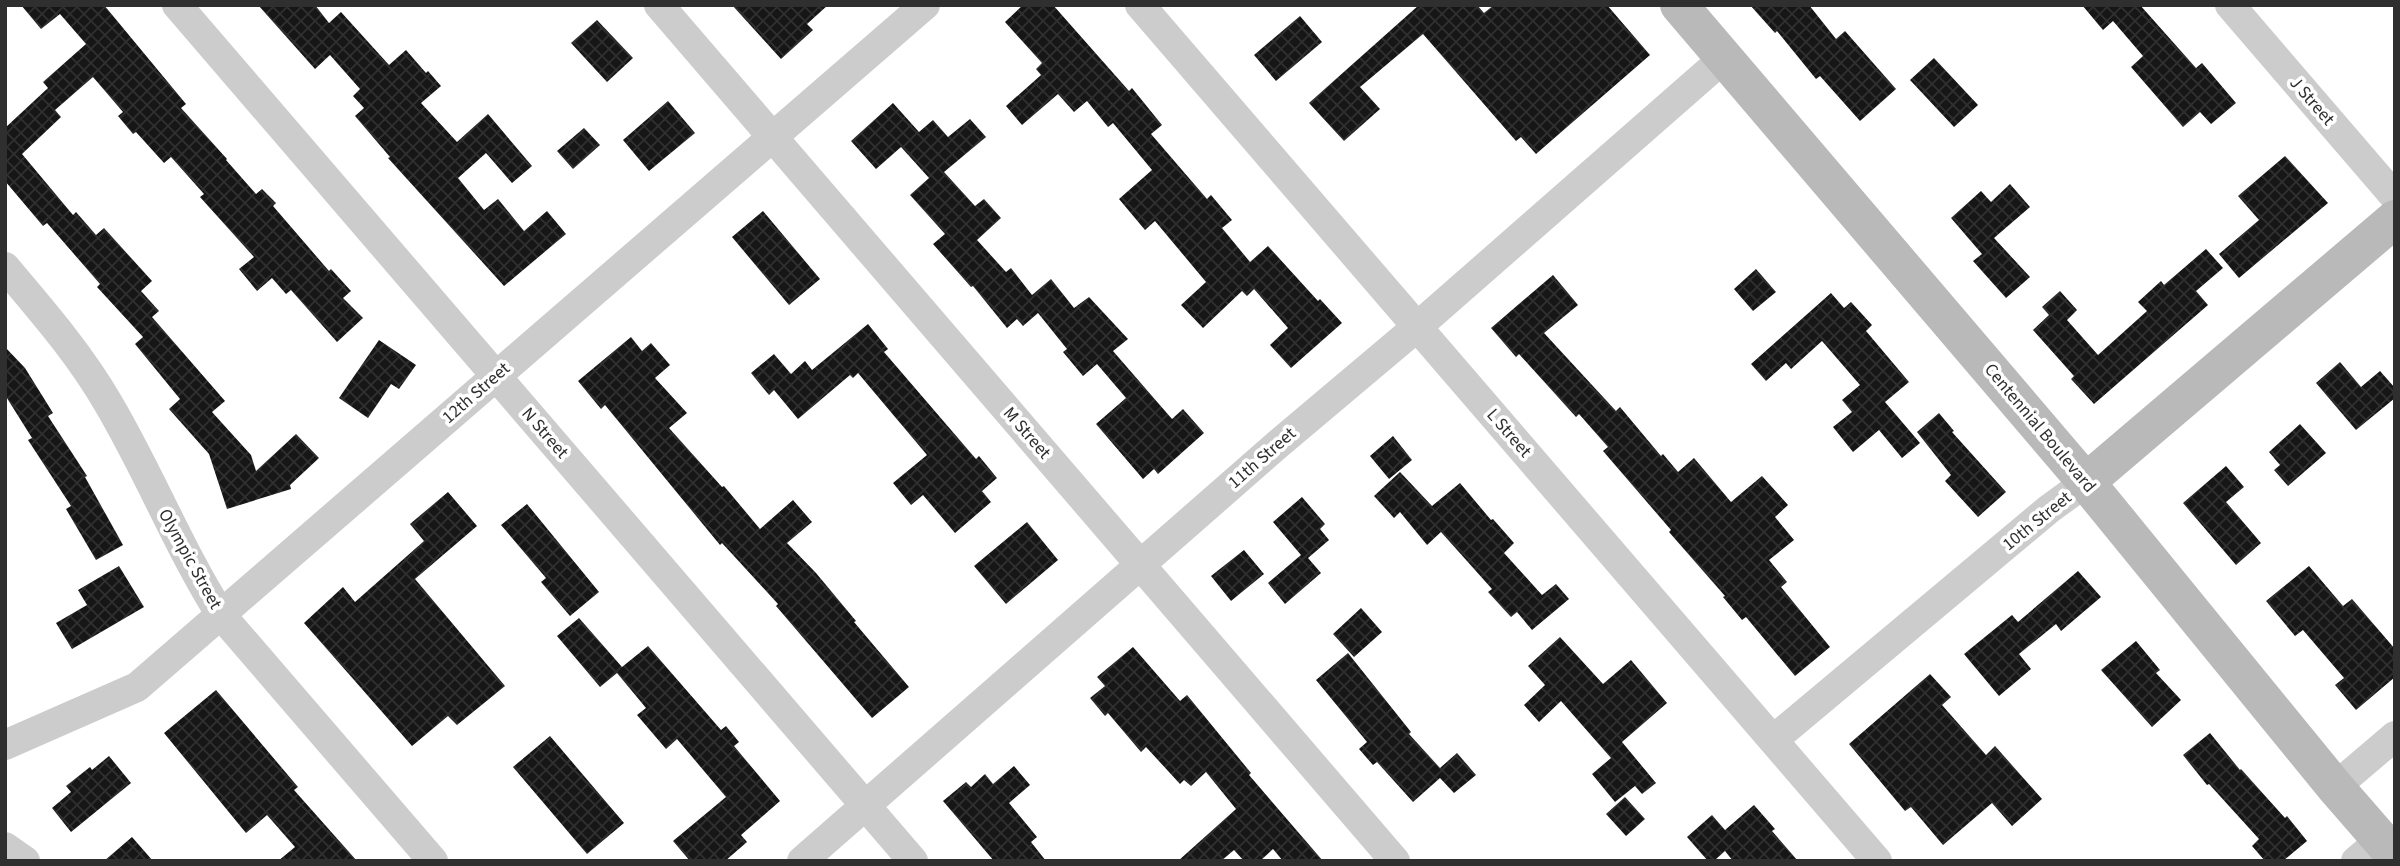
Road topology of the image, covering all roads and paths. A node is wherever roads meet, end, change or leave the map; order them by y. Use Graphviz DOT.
graph roads {
  1 [pos="177,5"];
  2 [pos="659,5"];
  3 [pos="925,5"];
  4 [pos="1140,5"];
  5 [pos="1679,5"];
  6 [pos="2230,5"];
  7 [pos="1724,58"];
  8 [pos="771,136"];
  9 [pos="2395,197"];
  10 [pos="2395,219"];
  11 [pos="5,267"];
  12 [pos="1417,327"];
  13 [pos="495,376"];
  14 [pos="2086,482"];
  15 [pos="1140,565"];
  16 [pos="221,615"];
  17 [pos="2395,736"];
  18 [pos="1773,740"];
  19 [pos="5,745"];
  20 [pos="2335,787"];
  21 [pos="865,806"];
  22 [pos="5,847"];
  23 [pos="2377,852"];
  24 [pos="25,861"];
  25 [pos="433,861"];
  26 [pos="802,861"];
  27 [pos="912,861"];
  28 [pos="1395,861"];
  29 [pos="1877,861"];
  1 -- 13 [label="street, N Street"];
  2 -- 8 [label="street, M Street"];
  3 -- 8 [label="street, 12th Street"];
  4 -- 12 [label="street, L Street"];
  5 -- 7 [label="main road, Centennial Boulevard"];
  6 -- 9 [label="street, J Street"];
  7 -- 12 [label="street, 11th Street"];
  7 -- 14 [label="main road, Centennial Boulevard"];
  8 -- 13 [label="street, 12th Street"];
  8 -- 15 [label="street, M Street"];
  10 -- 14 [label="main road, 10th Street"];
  11 -- 16 [label="street, Olympic Street"];
  12 -- 15 [label="street, 11th Street"];
  12 -- 18 [label="street, L Street"];
  13 -- 16 [label="street, 12th Street"];
  13 -- 21 [label="street, N Street"];
  14 -- 18 [label="street, 10th Street"];
  14 -- 20 [label="main road, Centennial Boulevard"];
  15 -- 21 [label="street, 11th Street"];
  15 -- 28 [label="street, M Street"];
  16 -- 19 [label="street, 12th Street"];
  16 -- 25 [label="street, Olympic Street"];
  17 -- 20 [label="street"];
  18 -- 29 [label="street, L Street"];
  20 -- 23 [label="main road, Centennial Boulevard"];
  21 -- 26 [label="street, 11th Street"];
  21 -- 27 [label="street, N Street"];
  22 -- 24 [label="street"];
}
